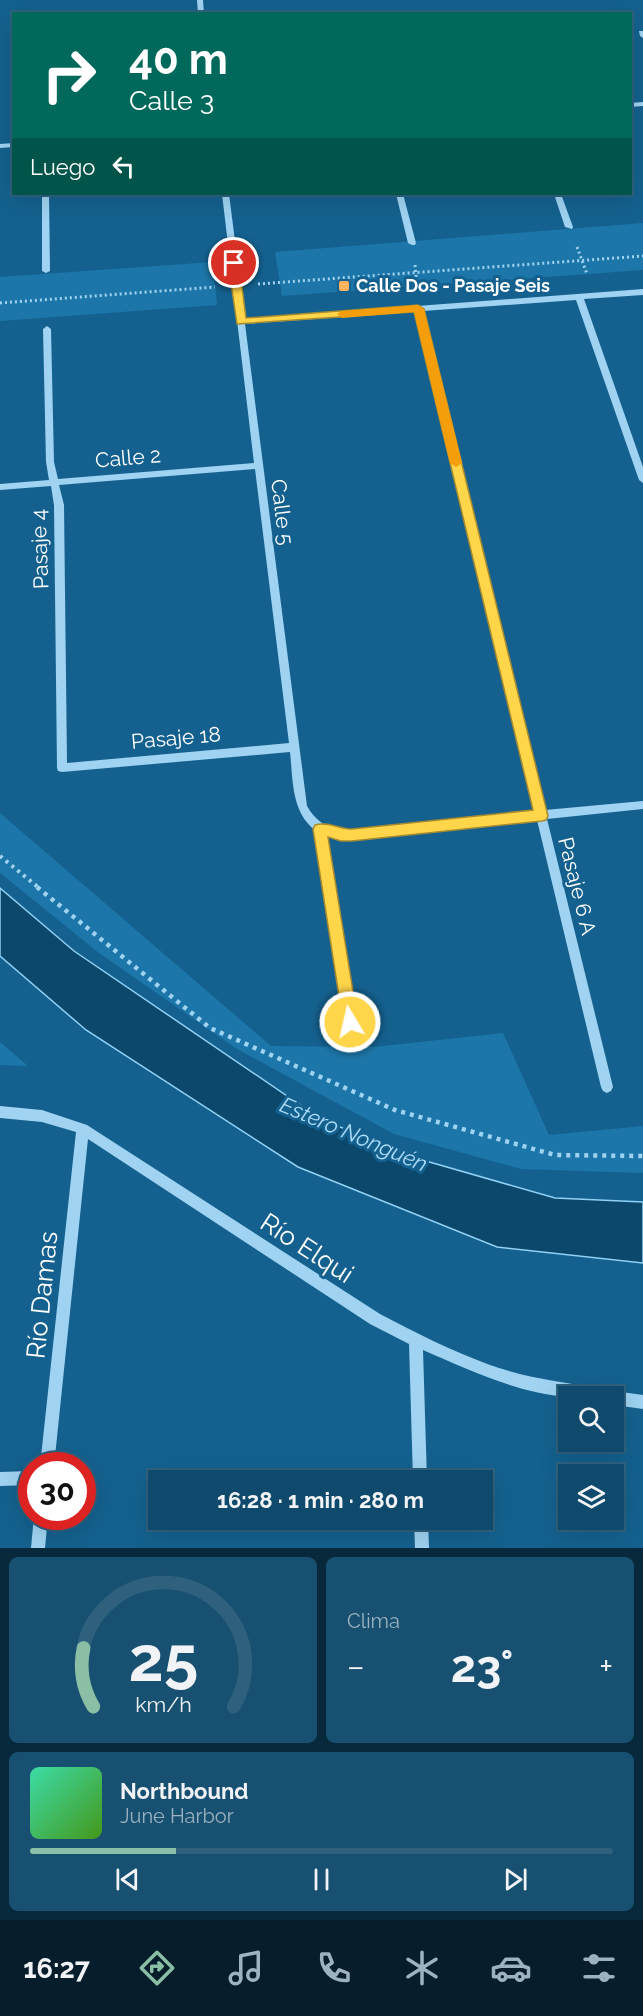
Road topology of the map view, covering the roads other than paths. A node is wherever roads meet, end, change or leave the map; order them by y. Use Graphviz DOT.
graph roads {
  1 [pos="45,195"];
  2 [pos="225,195"];
  3 [pos="399,195"];
  4 [pos="557,195"];
  5 [pos="570,227"];
  6 [pos="412,243"];
  7 [pos="46,271"];
  8 [pos="643,292"];
  9 [pos="579,297"];
  10 [pos="418,309"];
  11 [pos="241,322"];
  12 [pos="47,329"];
  13 [pos="258,466"];
  14 [pos="643,480"];
  15 [pos="54,482"];
  16 [pos="0,487"];
  17 [pos="294,747"];
  18 [pos="62,768"];
  19 [pos="643,806"];
  20 [pos="542,816"];
  21 [pos="320,829"];
  22 [pos="350,1022"];
  23 [pos="607,1087"];
  24 [pos="0,1112"];
  25 [pos="83,1129"];
  26 [pos="416,1340"];
  27 [pos="558,1388"];
  28 [pos="624,1399"];
  29 [pos="643,1402"];
  30 [pos="48,1452"];
  31 [pos="420,1470"];
  32 [pos="18,1478"];
  33 [pos="0,1479"];
  34 [pos="40,1530"];
  35 [pos="421,1530"];
  36 [pos="38,1548"];
  37 [pos="422,1548"];
  1 -- 7 [label="street"];
  2 -- 11 [label="street, Calle 5"];
  3 -- 6 [label="street"];
  4 -- 5 [label="street"];
  8 -- 9 [label="street"];
  9 -- 10 [label="street"];
  9 -- 14 [label="street"];
  10 -- 11 [label="street"];
  10 -- 20 [label="street, Pasaje 6 A"];
  11 -- 13 [label="street, Calle 5"];
  12 -- 15 [label="street, Pasaje 4"];
  13 -- 15 [label="street, Calle 2"];
  13 -- 17 [label="street, Calle 5"];
  15 -- 16 [label="street, Calle 2"];
  15 -- 18 [label="street, Pasaje 4"];
  17 -- 18 [label="street, Pasaje 18"];
  17 -- 21 [label="street, Calle 5"];
  19 -- 20 [label="street"];
  20 -- 21 [label="street"];
  20 -- 23 [label="street, Pasaje 6 A"];
  21 -- 22 [label="street"];
  24 -- 25 [label="street, Río Elqui"];
  25 -- 26 [label="street, Río Elqui"];
  25 -- 30 [label="street, Río Damas"];
  26 -- 27 [label="street, Río Elqui"];
  26 -- 31 [label="street"];
  28 -- 29 [label="street"];
  32 -- 33 [label="street"];
  34 -- 36 [label="street"];
  35 -- 37 [label="street"];
}
